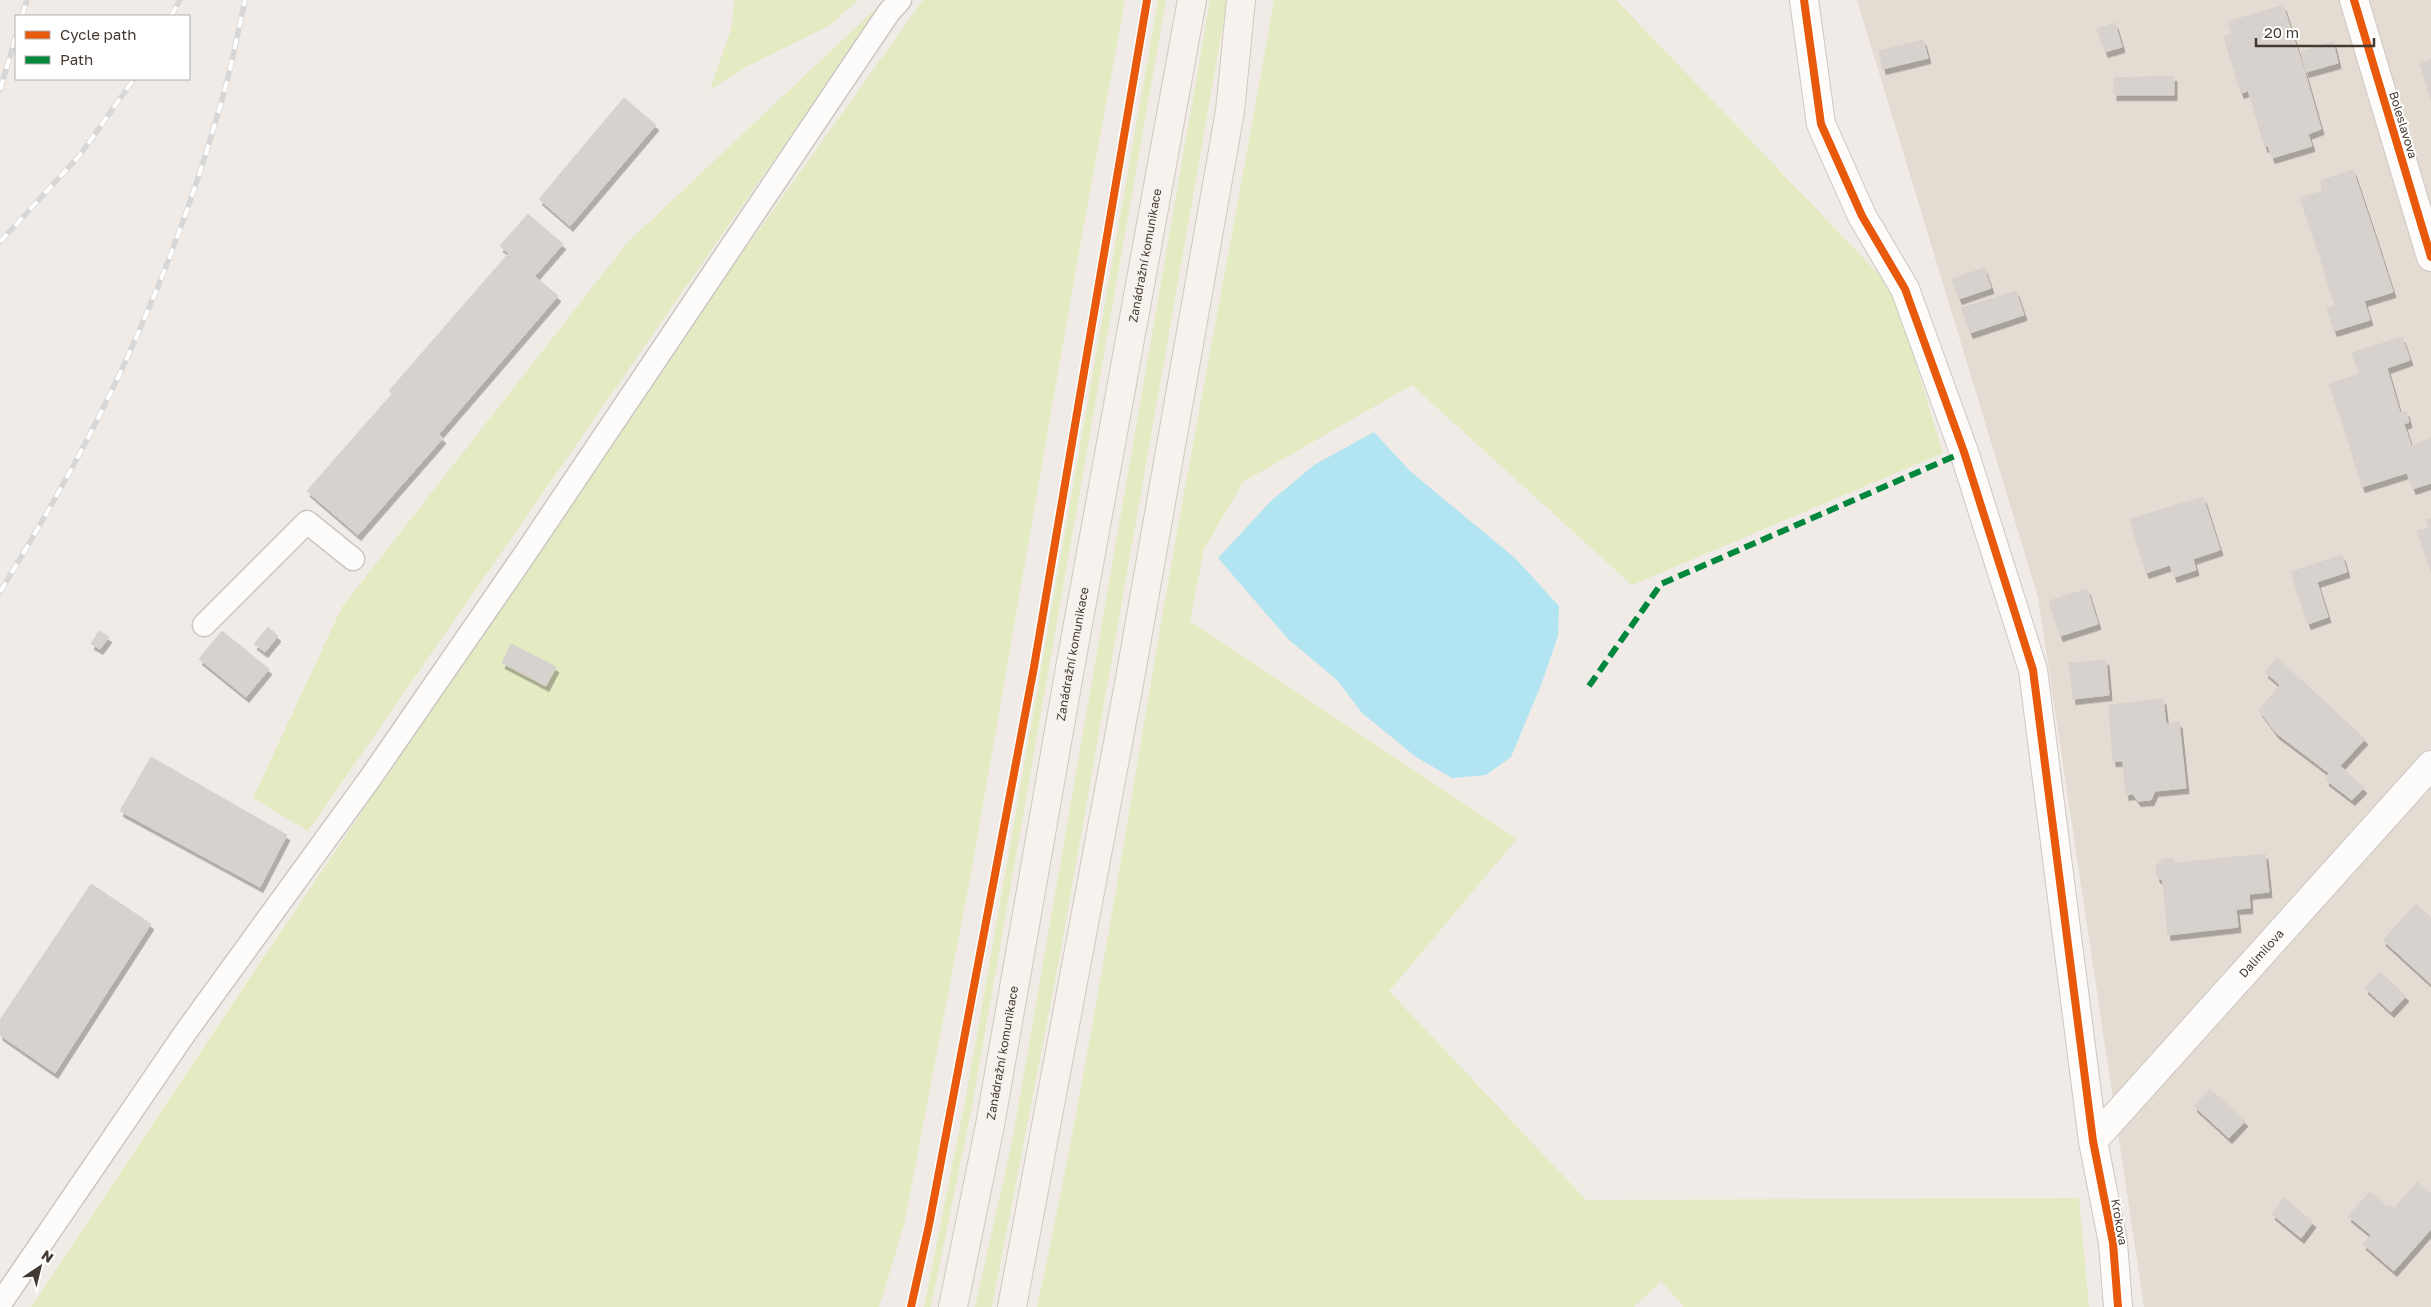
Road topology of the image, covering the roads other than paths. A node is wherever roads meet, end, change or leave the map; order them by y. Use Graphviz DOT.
graph roads {
  1 [pos="900,0"];
  2 [pos="1192,0"];
  3 [pos="1241,0"];
  4 [pos="1804,0"];
  5 [pos="2354,0"];
  6 [pos="2431,257"];
  7 [pos="353,559"];
  8 [pos="204,625"];
  9 [pos="2431,765"];
  10 [pos="2093,1141"];
  11 [pos="0,1304"];
  12 [pos="953,1307"];
  13 [pos="1012,1307"];
  14 [pos="2118,1307"];
  1 -- 11 [label="lane"];
  2 -- 12 [label="main road, Zanádražní komunikace"];
  3 -- 13 [label="main road"];
  4 -- 10 [label="street, Krokova"];
  5 -- 6 [label="street, Boleslavova"];
  7 -- 8 [label="lane"];
  9 -- 10 [label="street, Dalimilova"];
  10 -- 14 [label="street, Krokova"];
}
